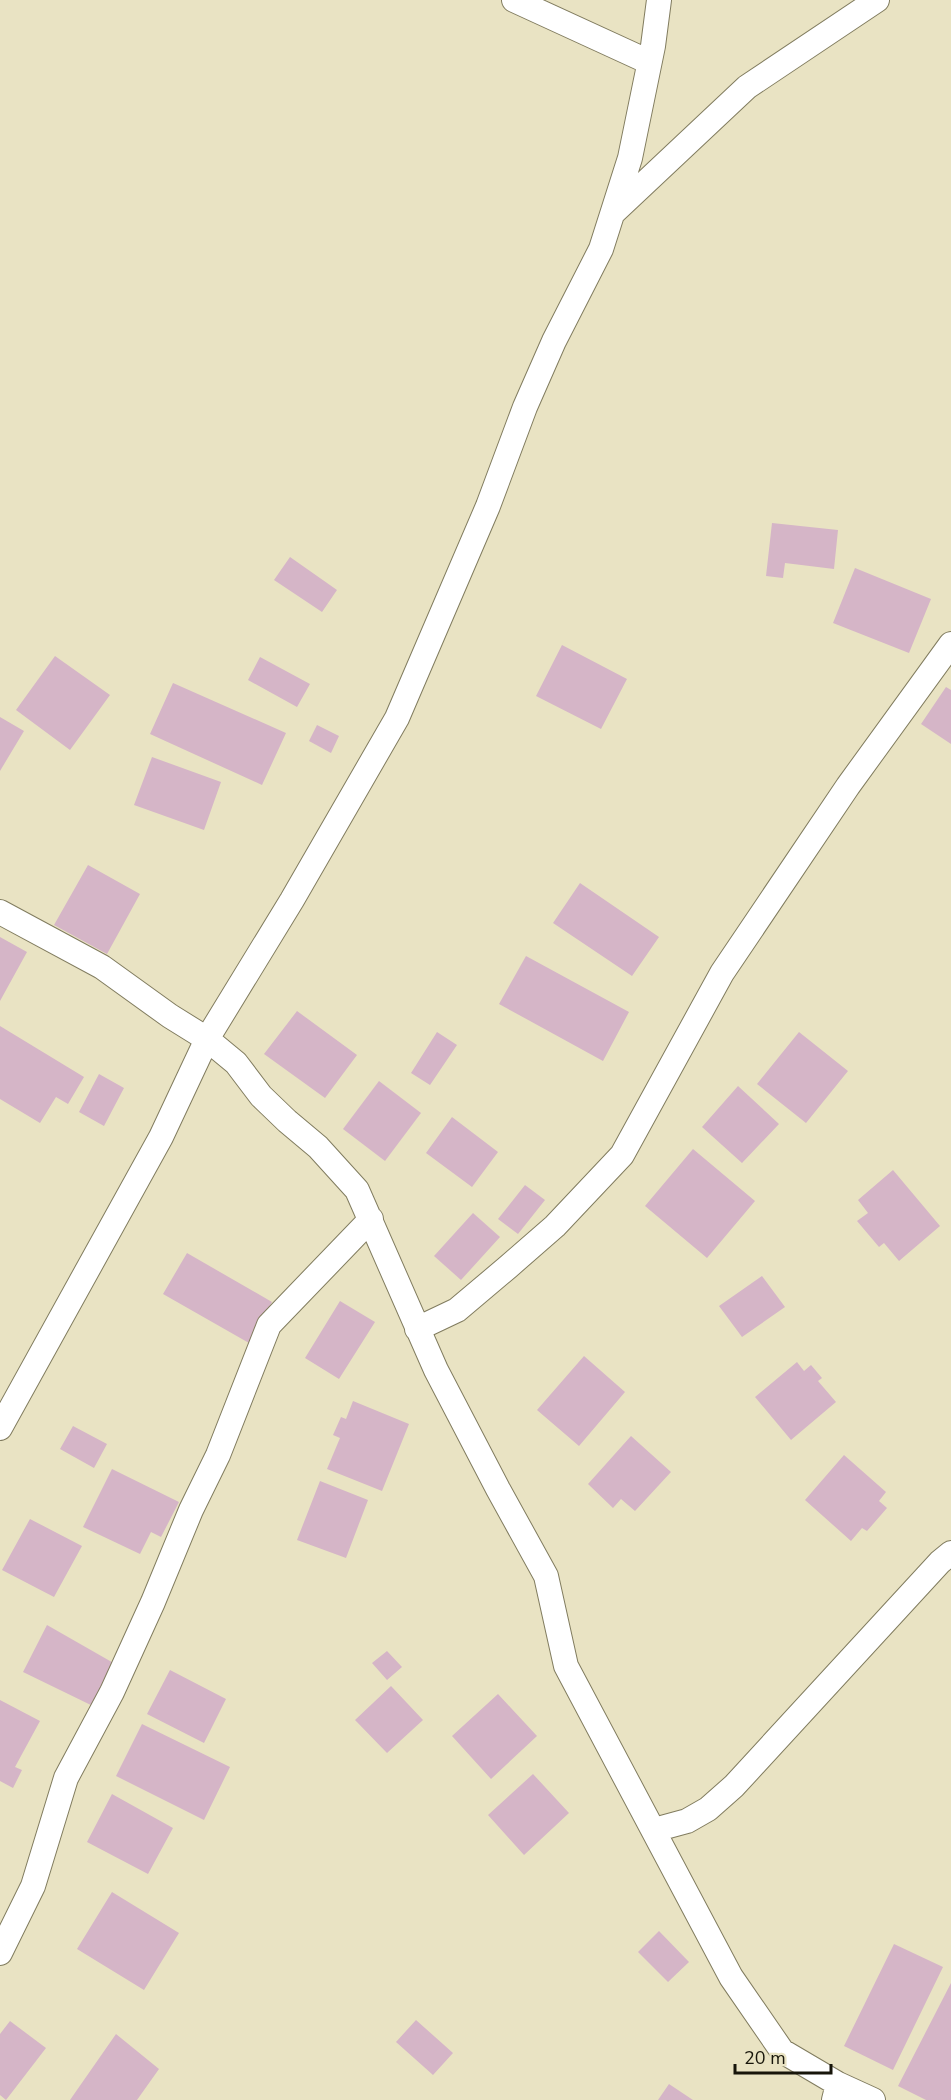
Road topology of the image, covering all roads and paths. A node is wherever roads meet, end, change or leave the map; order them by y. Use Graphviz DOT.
graph roads {
  1 [pos="514,0"];
  2 [pos="659,0"];
  3 [pos="878,0"];
  4 [pos="649,62"];
  5 [pos="613,214"];
  6 [pos="951,644"];
  7 [pos="0,912"];
  8 [pos="207,1039"];
  9 [pos="371,1219"];
  10 [pos="417,1329"];
  11 [pos="0,1428"];
  12 [pos="951,1553"];
  13 [pos="654,1830"];
  14 [pos="0,1953"];
  15 [pos="836,2092"];
  16 [pos="873,2100"];
  1 -- 4 [label="street"];
  2 -- 4 [label="street"];
  3 -- 5 [label="street"];
  4 -- 5 [label="street"];
  5 -- 8 [label="street"];
  6 -- 10 [label="street"];
  7 -- 8 [label="street"];
  8 -- 9 [label="street"];
  8 -- 11 [label="street"];
  9 -- 10 [label="street"];
  9 -- 14 [label="street"];
  10 -- 13 [label="street"];
  12 -- 13 [label="street"];
  13 -- 15 [label="street"];
  15 -- 16 [label="street"];
}
